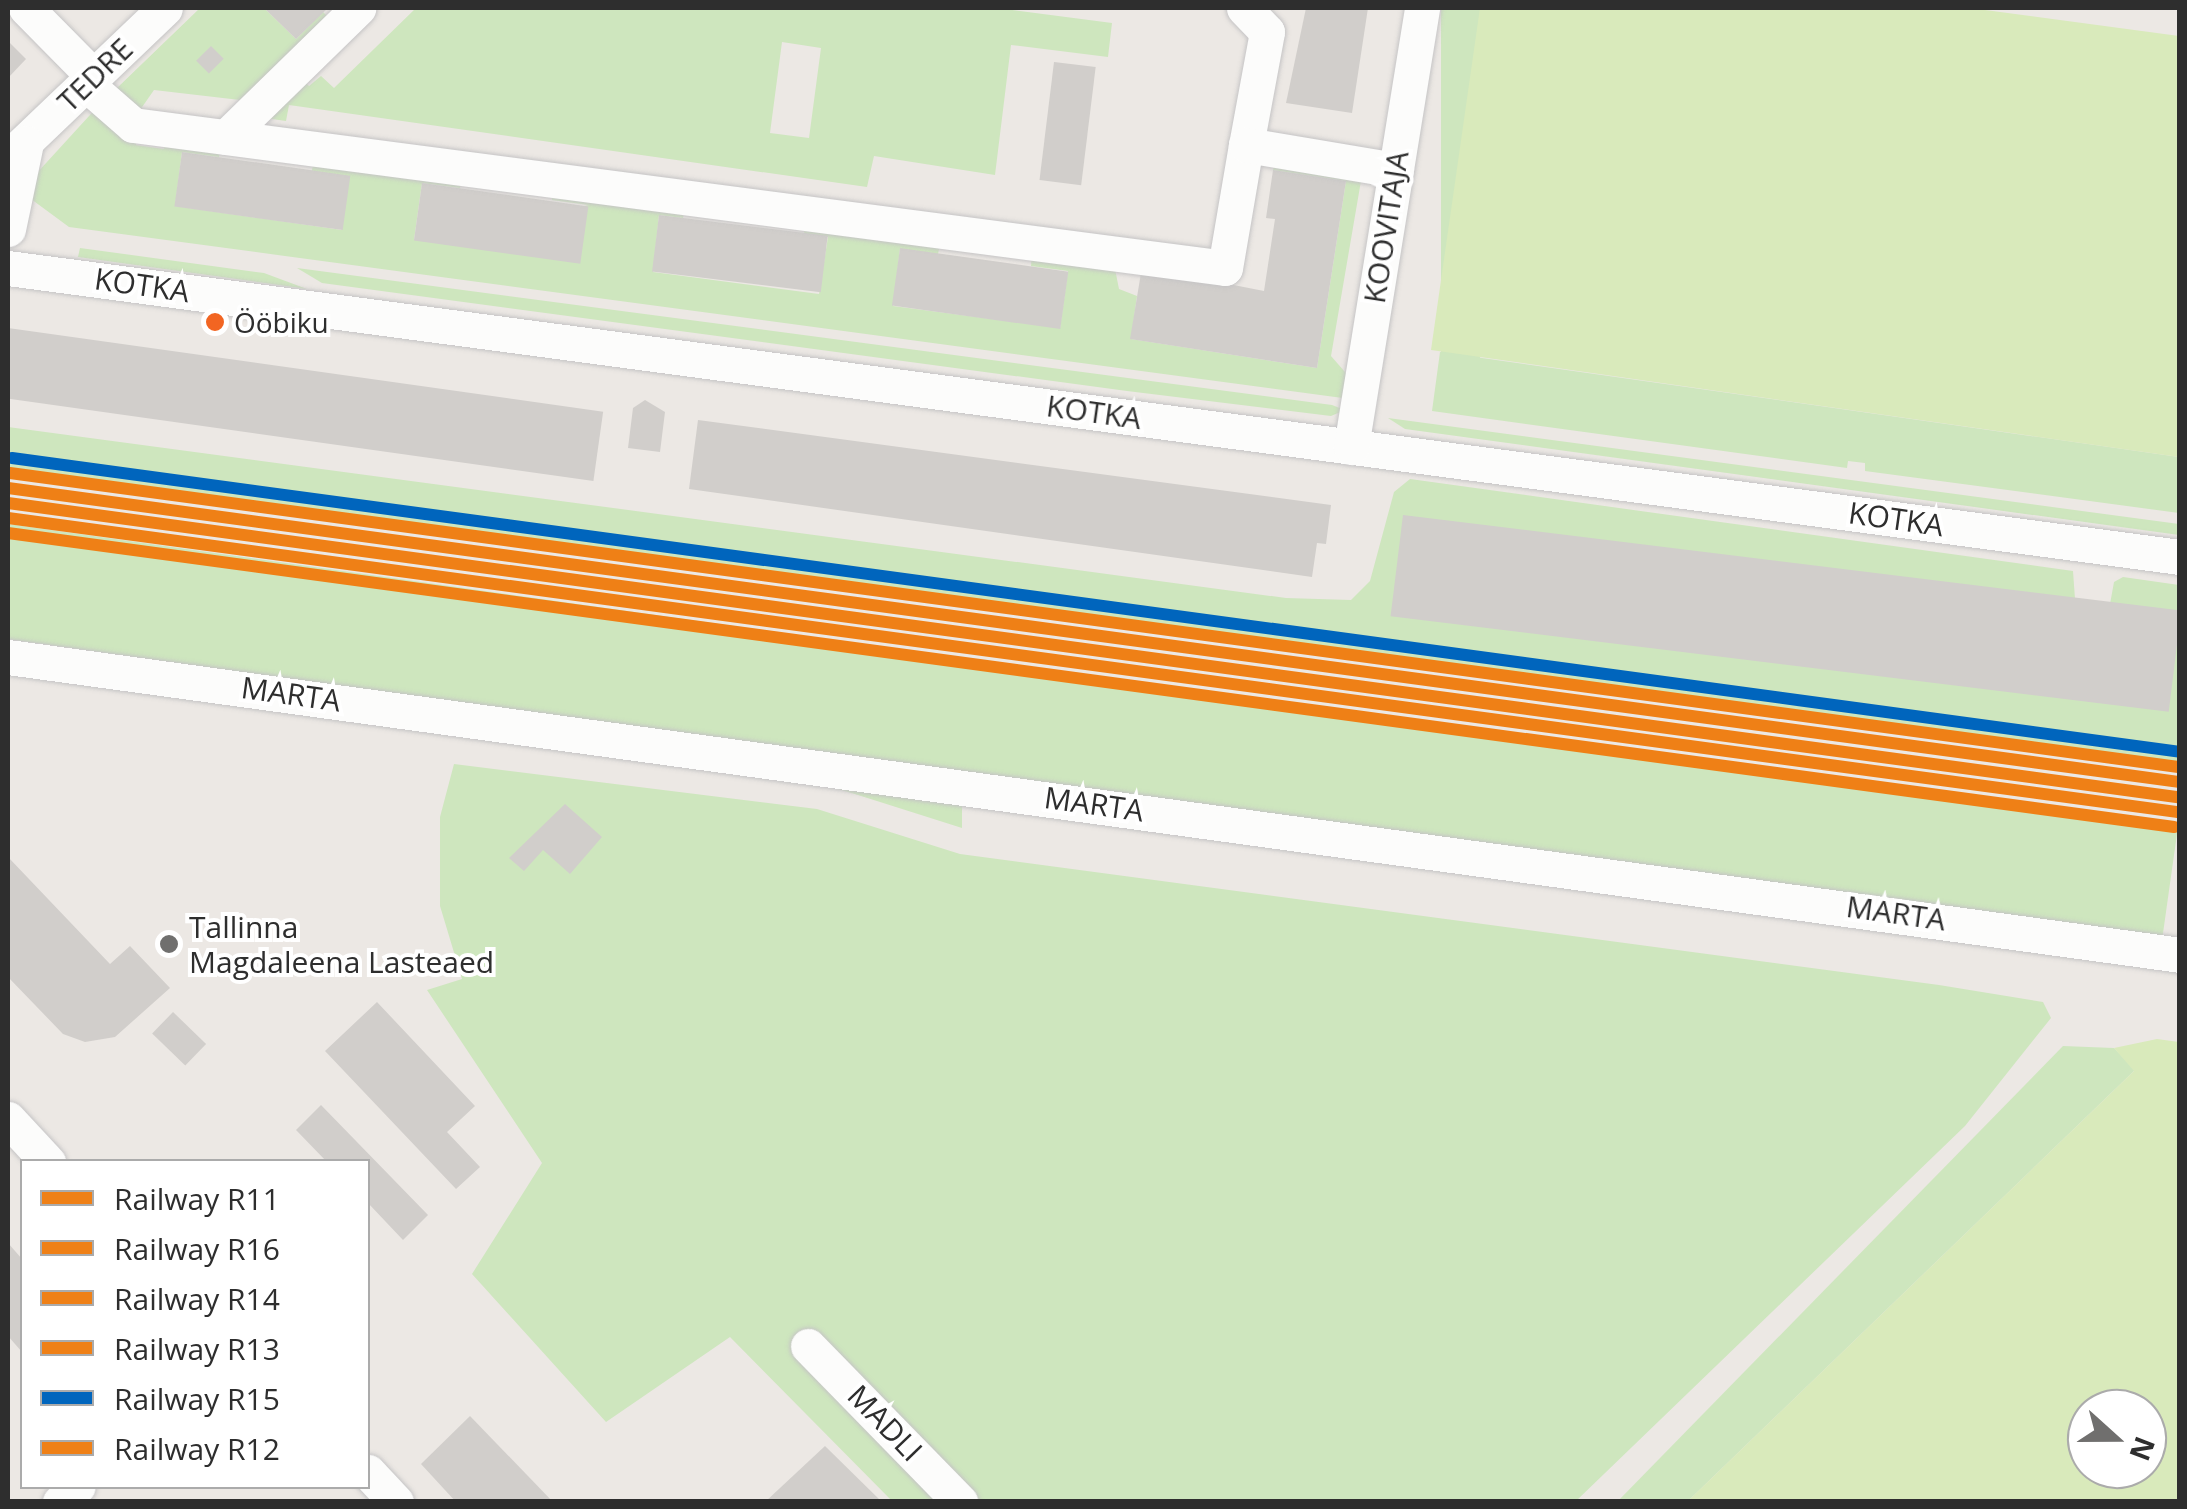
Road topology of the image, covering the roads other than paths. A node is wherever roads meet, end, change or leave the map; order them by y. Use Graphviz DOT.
graph roads {
  1 [pos="26,8"];
  2 [pos="165,8"];
  3 [pos="358,8"];
  4 [pos="1244,8"];
  5 [pos="1422,8"];
  6 [pos="90,80"];
  7 [pos="226,138"];
  8 [pos="1246,145"];
  9 [pos="17,150"];
  10 [pos="1396,170"];
  11 [pos="8,228"];
  12 [pos="8,268"];
  13 [pos="1351,447"];
  14 [pos="2180,558"];
  15 [pos="8,657"];
  16 [pos="2172,960"];
  17 [pos="8,1119"];
  18 [pos="45,1159"];
  19 [pos="808,1346"];
  20 [pos="370,1474"];
  21 [pos="396,1502"];
  22 [pos="960,1502"];
  1 -- 6 [label="street"];
  2 -- 6 [label="street, TEDRE"];
  3 -- 7 [label="street"];
  4 -- 8 [label="street"];
  5 -- 10 [label="street, KOOVITAJA"];
  6 -- 7 [label="street"];
  6 -- 9 [label="street, TEDRE"];
  7 -- 8 [label="street"];
  8 -- 10 [label="street"];
  9 -- 11 [label="street, TEDRE"];
  10 -- 13 [label="street, KOOVITAJA"];
  12 -- 13 [label="street, KOTKA"];
  13 -- 14 [label="street, KOTKA"];
  15 -- 16 [label="street, MARTA"];
  17 -- 18 [label="street"];
  19 -- 22 [label="street, MADLI"];
  20 -- 21 [label="street"];
}
